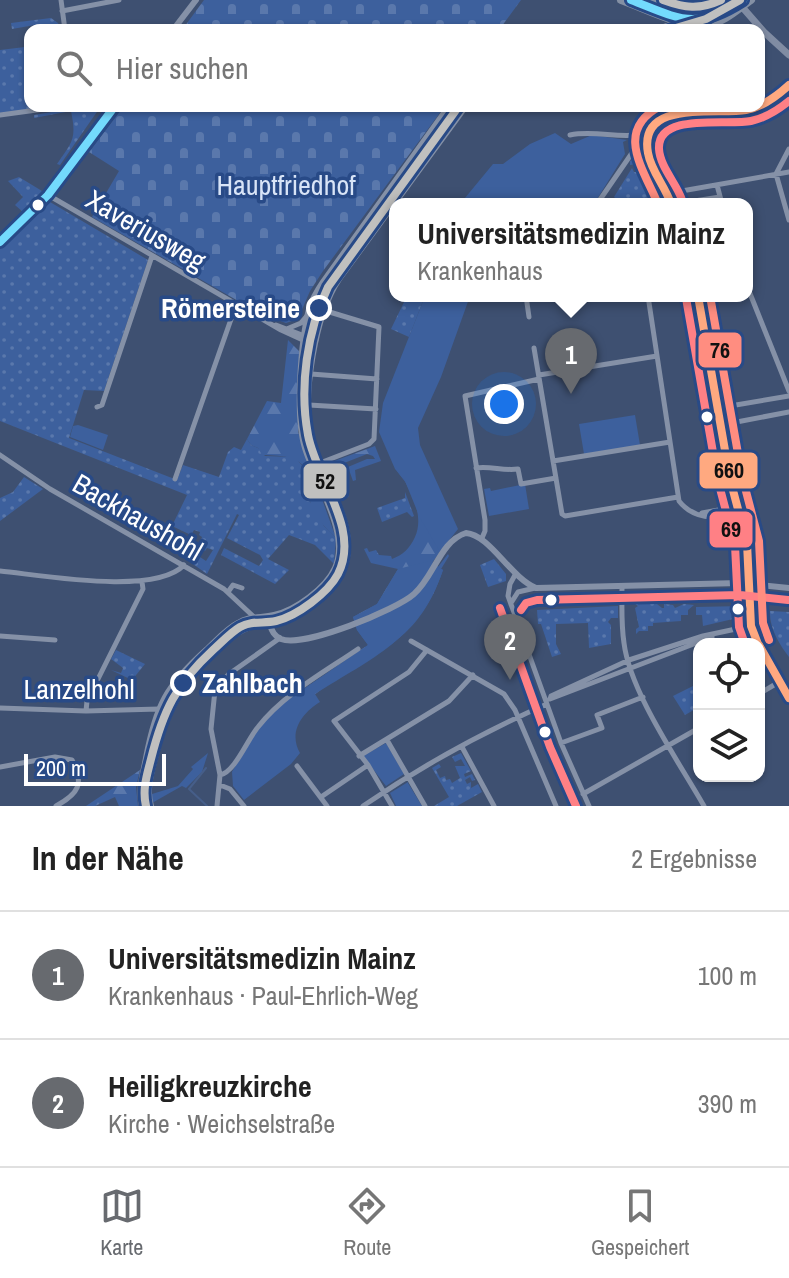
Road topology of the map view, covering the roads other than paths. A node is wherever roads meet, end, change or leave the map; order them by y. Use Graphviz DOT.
graph roads {
  1 [pos="61,0"];
  2 [pos="119,0"];
  3 [pos="196,0"];
  4 [pos="621,0"];
  5 [pos="652,0"];
  6 [pos="751,0"];
  7 [pos="736,2"];
  8 [pos="62,11"];
  9 [pos="710,12"];
  10 [pos="681,22"];
  11 [pos="64,24"];
  12 [pos="178,24"];
  13 [pos="674,24"];
  14 [pos="699,24"];
  15 [pos="709,24"];
  16 [pos="758,24"];
  17 [pos="765,31"];
  18 [pos="789,55"];
  19 [pos="789,85"];
  20 [pos="765,102"];
  21 [pos="24,112"];
  22 [pos="110,112"];
  23 [pos="445,112"];
  24 [pos="462,112"];
  25 [pos="682,112"];
  26 [pos="0,115"];
  27 [pos="648,134"];
  28 [pos="570,135"];
  29 [pos="629,136"];
  30 [pos="636,146"];
  31 [pos="789,149"];
  32 [pos="629,154"];
  33 [pos="645,156"];
  34 [pos="789,172"];
  35 [pos="776,175"];
  36 [pos="717,185"];
  37 [pos="48,195"];
  38 [pos="398,198"];
  39 [pos="601,198"];
  40 [pos="670,198"];
  41 [pos="674,198"];
  42 [pos="720,198"];
  43 [pos="389,211"];
  44 [pos="789,220"];
  45 [pos="0,242"];
  46 [pos="152,256"];
  47 [pos="527,302"];
  48 [pos="649,302"];
  49 [pos="700,302"];
  50 [pos="753,302"];
  51 [pos="236,305"];
  52 [pos="323,310"];
  53 [pos="308,311"];
  54 [pos="529,317"];
  55 [pos="267,322"];
  56 [pos="288,328"];
  57 [pos="305,338"];
  58 [pos="316,340"];
  59 [pos="534,348"];
  60 [pos="657,356"];
  61 [pos="311,374"];
  62 [pos="539,377"];
  63 [pos="377,379"];
  64 [pos="789,394"];
  65 [pos="309,405"];
  66 [pos="97,407"];
  67 [pos="718,408"];
  68 [pos="376,409"];
  69 [pos="789,412"];
  70 [pos="721,425"];
  71 [pos="670,442"];
  72 [pos="0,455"];
  73 [pos="553,461"];
  74 [pos="320,463"];
  75 [pos="476,468"];
  76 [pos="556,478"];
  77 [pos="175,479"];
  78 [pos="678,497"];
  79 [pos="735,498"];
  80 [pos="697,514"];
  81 [pos="743,523"];
  82 [pos="482,538"];
  83 [pos="184,565"];
  84 [pos="0,571"];
  85 [pos="515,575"];
  86 [pos="142,582"];
  87 [pos="750,583"];
  88 [pos="622,586"];
  89 [pos="242,588"];
  90 [pos="536,588"];
  91 [pos="789,588"];
  92 [pos="228,592"];
  93 [pos="511,604"];
  94 [pos="281,613"];
  95 [pos="254,617"];
  96 [pos="264,617"];
  97 [pos="273,623"];
  98 [pos="254,626"];
  99 [pos="751,626"];
  100 [pos="0,636"];
  101 [pos="714,636"];
  102 [pos="280,638"];
  103 [pos="756,638"];
  104 [pos="55,640"];
  105 [pos="411,641"];
  106 [pos="358,649"];
  107 [pos="427,650"];
  108 [pos="765,656"];
  109 [pos="629,660"];
  110 [pos="631,668"];
  111 [pos="473,675"];
  112 [pos="780,682"];
  113 [pos="765,691"];
  114 [pos="643,697"];
  115 [pos="789,698"];
  116 [pos="548,701"];
  117 [pos="0,708"];
  118 [pos="159,709"];
  119 [pos="86,711"];
  120 [pos="168,711"];
  121 [pos="517,717"];
  122 [pos="693,732"];
  123 [pos="387,740"];
  124 [pos="561,743"];
  125 [pos="670,745"];
  126 [pos="462,747"];
  127 [pos="359,756"];
  128 [pos="368,765"];
  129 [pos="297,766"];
  130 [pos="0,767"];
  131 [pos="220,773"];
  132 [pos="408,777"];
  133 [pos="220,785"];
  134 [pos="385,791"];
  135 [pos="583,794"];
  136 [pos="321,797"];
  137 [pos="56,806"];
  138 [pos="142,806"];
  139 [pos="151,806"];
  140 [pos="217,806"];
  141 [pos="244,806"];
  142 [pos="327,806"];
  143 [pos="363,806"];
  144 [pos="392,806"];
  145 [pos="425,806"];
  146 [pos="494,806"];
  147 [pos="556,806"];
  148 [pos="589,806"];
  149 [pos="704,806"];
  1 -- 8 [label="street"];
  2 -- 8 [label="street"];
  3 -- 12 [label="street"];
  4 -- 10 [label="main road"];
  5 -- 9 [label="main road"];
  6 -- 7 [label="main road"];
  7 -- 9 [label="main road"];
  7 -- 15 [label="main road"];
  7 -- 16 [label="main road"];
  8 -- 11 [label="street"];
  9 -- 10 [label="street"];
  10 -- 13 [label="street"];
  10 -- 14 [label="main road"];
  17 -- 18 [label="main road"];
  19 -- 20 [label="main road"];
  21 -- 26 [label="street"];
  22 -- 37 [label="street"];
  23 -- 53 [label="street"];
  24 -- 38 [label="street"];
  25 -- 27 [label="main road"];
  27 -- 29 [label="street"];
  27 -- 30 [label="street"];
  27 -- 33 [label="main road"];
  28 -- 29 [label="street"];
  29 -- 30 [label="street"];
  30 -- 32 [label="street"];
  30 -- 33 [label="street"];
  31 -- 35 [label="street"];
  32 -- 33 [label="street"];
  32 -- 39 [label="street"];
  33 -- 40 [label="main road"];
  34 -- 35 [label="street"];
  35 -- 36 [label="street"];
  35 -- 44 [label="street"];
  36 -- 41 [label="street"];
  36 -- 42 [label="street"];
  37 -- 45 [label="street"];
  37 -- 46 [label="street, Xaveriusweg"];
  43 -- 52 [label="street"];
  46 -- 51 [label="street, Xaveriusweg"];
  46 -- 66 [label="street"];
  47 -- 54 [label="street"];
  48 -- 60 [label="street"];
  49 -- 67 [label="main road"];
  50 -- 64 [label="street"];
  51 -- 55 [label="street, Xaveriusweg"];
  51 -- 77 [label="street"];
  52 -- 58 [label="street"];
  52 -- 63 [label="street"];
  53 -- 56 [label="street"];
  53 -- 57 [label="street"];
  55 -- 56 [label="street, Xaveriusweg"];
  55 -- 57 [label="street, Xaveriusweg"];
  56 -- 57 [label="street, Xaveriusweg"];
  57 -- 58 [label="street, Xaveriusweg"];
  57 -- 94 [label="street"];
  58 -- 61 [label="street"];
  59 -- 62 [label="street"];
  60 -- 62 [label="street"];
  60 -- 71 [label="street"];
  61 -- 63 [label="street"];
  61 -- 65 [label="street"];
  62 -- 73 [label="street"];
  62 -- 75 [label="street"];
  63 -- 68 [label="street"];
  64 -- 67 [label="street"];
  65 -- 68 [label="street"];
  65 -- 74 [label="street"];
  67 -- 70 [label="main road"];
  68 -- 74 [label="street"];
  69 -- 70 [label="street"];
  70 -- 79 [label="main road"];
  71 -- 73 [label="street"];
  71 -- 78 [label="street"];
  72 -- 83 [label="street, Backhaushohl"];
  73 -- 76 [label="street"];
  74 -- 97 [label="street"];
  75 -- 76 [label="street"];
  75 -- 82 [label="street"];
  76 -- 78 [label="street"];
  78 -- 80 [label="street"];
  79 -- 80 [label="street"];
  79 -- 81 [label="main road"];
  80 -- 81 [label="street"];
  81 -- 87 [label="main road"];
  82 -- 85 [label="street"];
  82 -- 102 [label="street"];
  83 -- 86 [label="street"];
  83 -- 92 [label="street, Backhaushohl"];
  84 -- 86 [label="street"];
  85 -- 90 [label="street"];
  85 -- 93 [label="street"];
  86 -- 119 [label="street"];
  87 -- 88 [label="street"];
  87 -- 91 [label="street"];
  87 -- 99 [label="main road"];
  88 -- 90 [label="street"];
  88 -- 109 [label="street"];
  89 -- 92 [label="street"];
  90 -- 93 [label="street"];
  92 -- 95 [label="street, Backhaushohl"];
  93 -- 116 [label="street"];
  94 -- 96 [label="street"];
  94 -- 97 [label="street"];
  95 -- 96 [label="street"];
  95 -- 98 [label="street"];
  95 -- 118 [label="street"];
  96 -- 97 [label="street"];
  97 -- 98 [label="street"];
  97 -- 102 [label="street"];
  98 -- 120 [label="street"];
  99 -- 101 [label="street"];
  99 -- 103 [label="main road"];
  100 -- 104 [label="street"];
  101 -- 109 [label="street"];
  101 -- 110 [label="street"];
  102 -- 131 [label="street"];
  105 -- 107 [label="street"];
  106 -- 131 [label="street"];
  107 -- 111 [label="street"];
  107 -- 127 [label="street"];
  108 -- 112 [label="main road"];
  109 -- 110 [label="street"];
  109 -- 116 [label="street"];
  110 -- 114 [label="street"];
  110 -- 116 [label="street"];
  111 -- 121 [label="street"];
  111 -- 123 [label="street"];
  112 -- 113 [label="street"];
  112 -- 115 [label="main road"];
  114 -- 124 [label="street"];
  114 -- 125 [label="street"];
  116 -- 121 [label="street"];
  116 -- 124 [label="street"];
  117 -- 119 [label="street, Lanzelhohl"];
  118 -- 119 [label="street, Lanzelhohl"];
  118 -- 120 [label="street, Lanzelhohl"];
  118 -- 138 [label="street"];
  120 -- 139 [label="street"];
  121 -- 126 [label="street"];
  121 -- 147 [label="street"];
  122 -- 125 [label="street"];
  123 -- 127 [label="street"];
  123 -- 132 [label="street"];
  124 -- 135 [label="street"];
  125 -- 135 [label="street"];
  125 -- 149 [label="street"];
  126 -- 132 [label="street"];
  126 -- 146 [label="street"];
  127 -- 128 [label="street"];
  128 -- 134 [label="street"];
  128 -- 136 [label="street"];
  129 -- 136 [label="street"];
  130 -- 137 [label="street"];
  131 -- 133 [label="street"];
  132 -- 134 [label="street"];
  132 -- 145 [label="street"];
  133 -- 140 [label="street"];
  133 -- 141 [label="street"];
  134 -- 143 [label="street"];
  134 -- 144 [label="street"];
  135 -- 148 [label="street"];
  136 -- 142 [label="street"];
}
